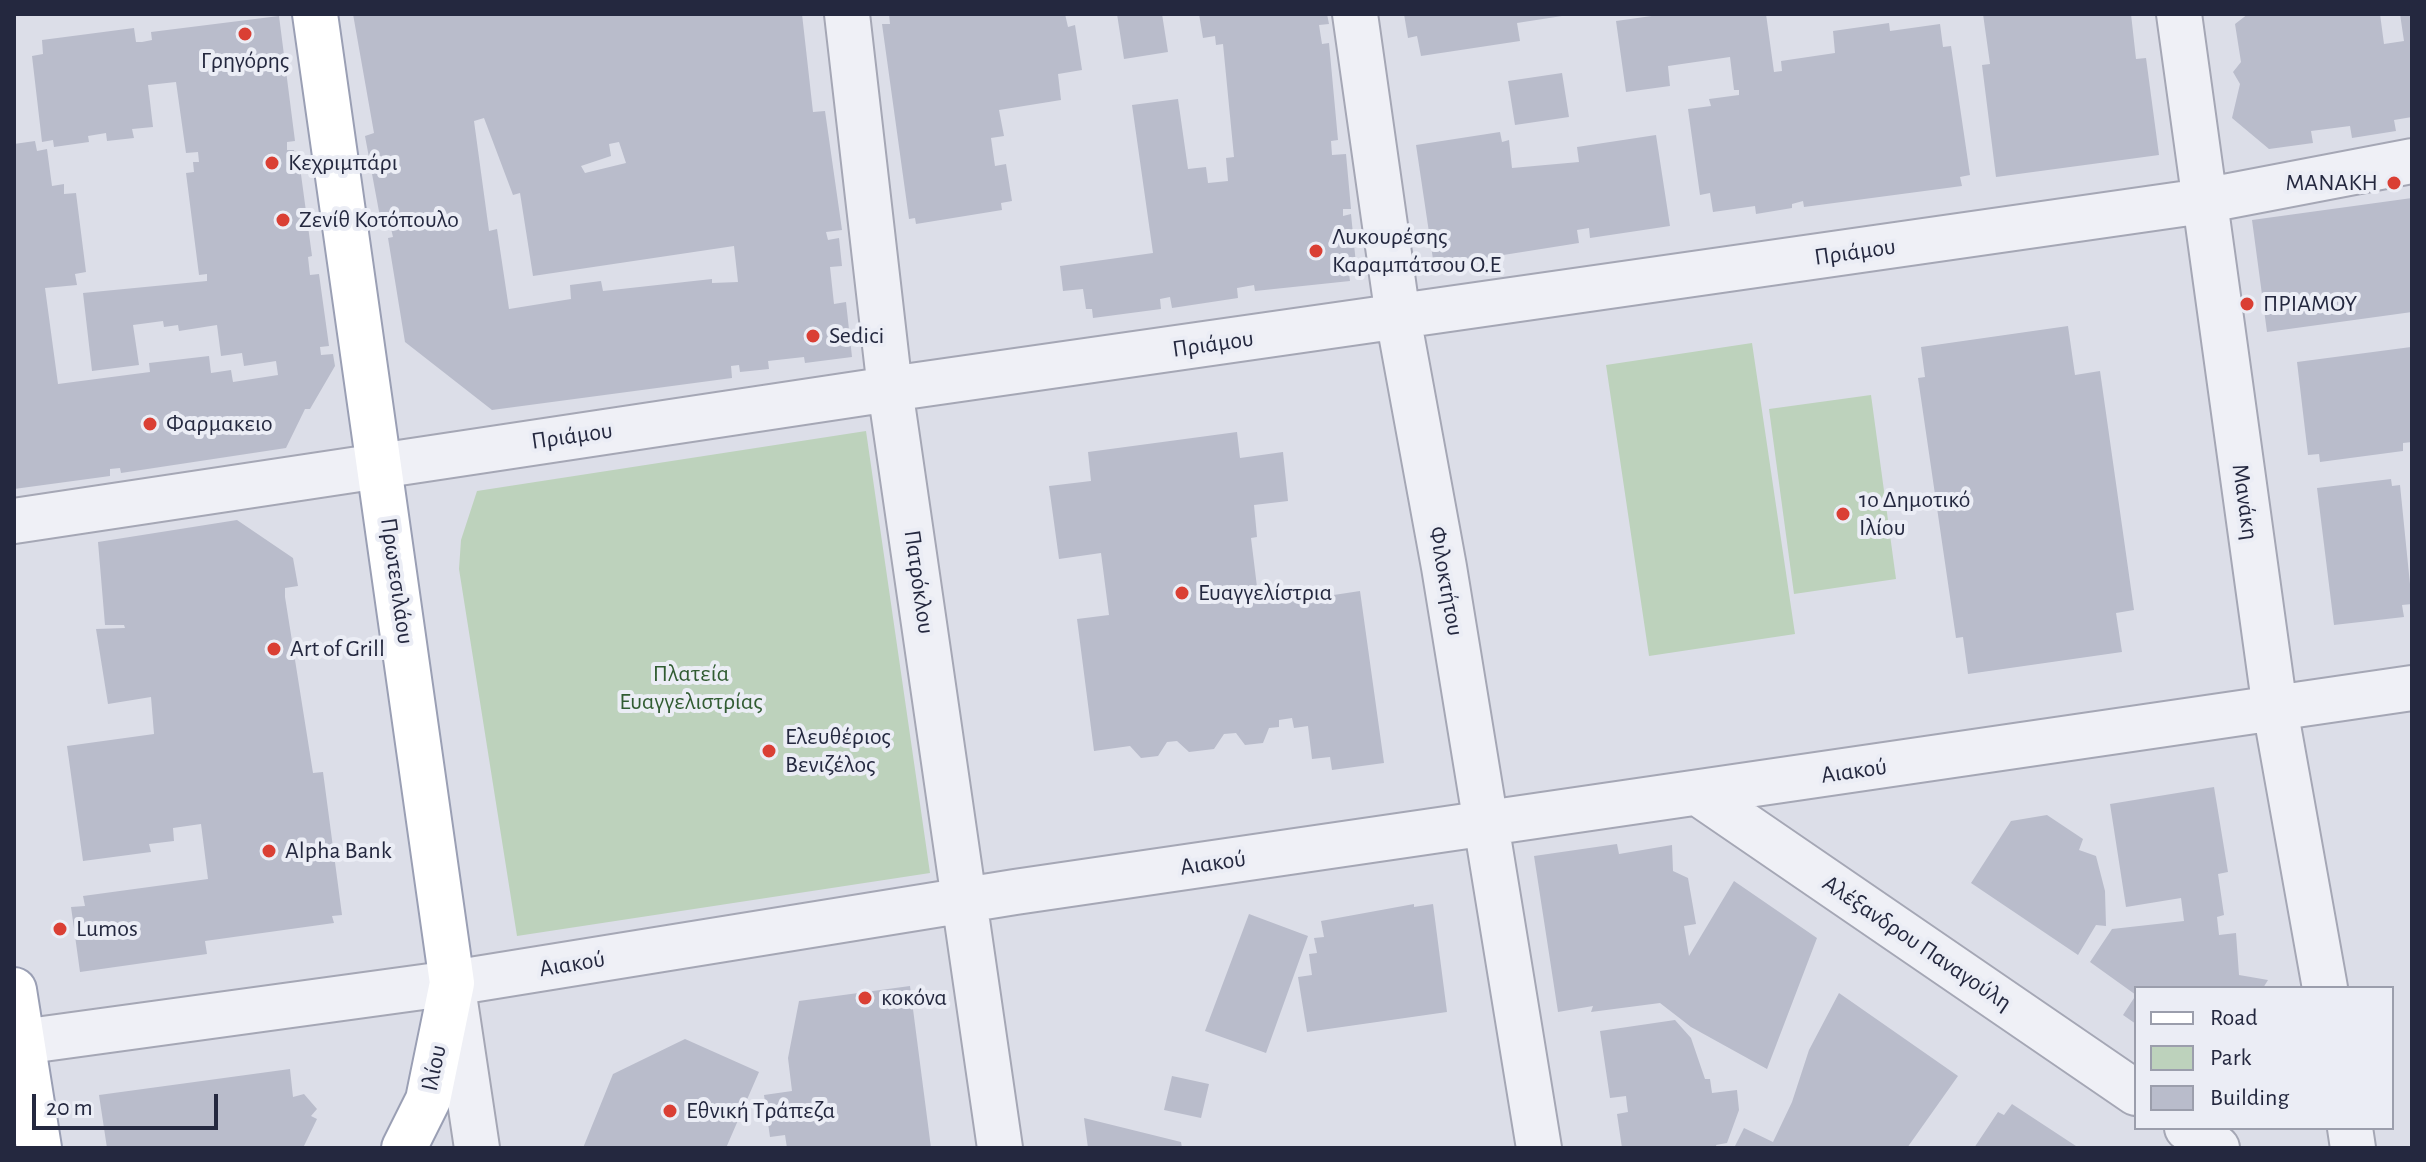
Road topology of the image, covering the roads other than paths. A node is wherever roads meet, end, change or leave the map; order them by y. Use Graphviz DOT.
graph roads {
  1 [pos="315,14"];
  2 [pos="847,14"];
  3 [pos="1355,14"];
  4 [pos="2179,14"];
  5 [pos="2412,161"];
  6 [pos="2203,201"];
  7 [pos="1398,317"];
  8 [pos="890,389"];
  9 [pos="381,464"];
  10 [pos="14,521"];
  11 [pos="2412,688"];
  12 [pos="2275,709"];
  13 [pos="1698,793"];
  14 [pos="1486,823"];
  15 [pos="965,900"];
  16 [pos="452,983"];
  17 [pos="2325,986"];
  18 [pos="14,990"];
  19 [pos="18,1043"];
  20 [pos="2134,1092"];
  21 [pos="2190,1130"];
  22 [pos="39,1148"];
  23 [pos="404,1148"];
  24 [pos="477,1148"];
  25 [pos="1000,1148"];
  26 [pos="1539,1148"];
  27 [pos="2217,1148"];
  1 -- 9 [label="main road, Πρωτεσιλάου"];
  2 -- 8 [label="street, Πατρόκλου"];
  3 -- 7 [label="street, Φιλοκτήτου"];
  4 -- 6 [label="street, Μανάκη"];
  5 -- 6 [label="street, Πριάμου"];
  6 -- 7 [label="street, Πριάμου"];
  6 -- 12 [label="street, Μανάκη"];
  7 -- 8 [label="street, Πριάμου"];
  7 -- 14 [label="street, Φιλοκτήτου"];
  8 -- 9 [label="street, Πριάμου"];
  8 -- 15 [label="street, Πατρόκλου"];
  9 -- 10 [label="street, Πριάμου"];
  9 -- 16 [label="main road, Πρωτεσιλάου"];
  11 -- 12 [label="street, Αιακού"];
  12 -- 13 [label="street, Αιακού"];
  12 -- 17 [label="street, Μανάκη"];
  13 -- 14 [label="street, Αιακού"];
  13 -- 20 [label="street, Αλέξανδρου Παναγούλη"];
  14 -- 15 [label="street, Αιακού"];
  14 -- 26 [label="street, Φιλοκτήτου"];
  15 -- 16 [label="street, Αιακού"];
  15 -- 25 [label="street, Πατρόκλου"];
  16 -- 19 [label="street, Αιακού"];
  16 -- 23 [label="main road, Ιλίου"];
  16 -- 24 [label="street, Πρωτεσιλάου"];
  18 -- 19 [label="main road"];
  19 -- 22 [label="main road"];
  21 -- 27 [label="street"];
}
